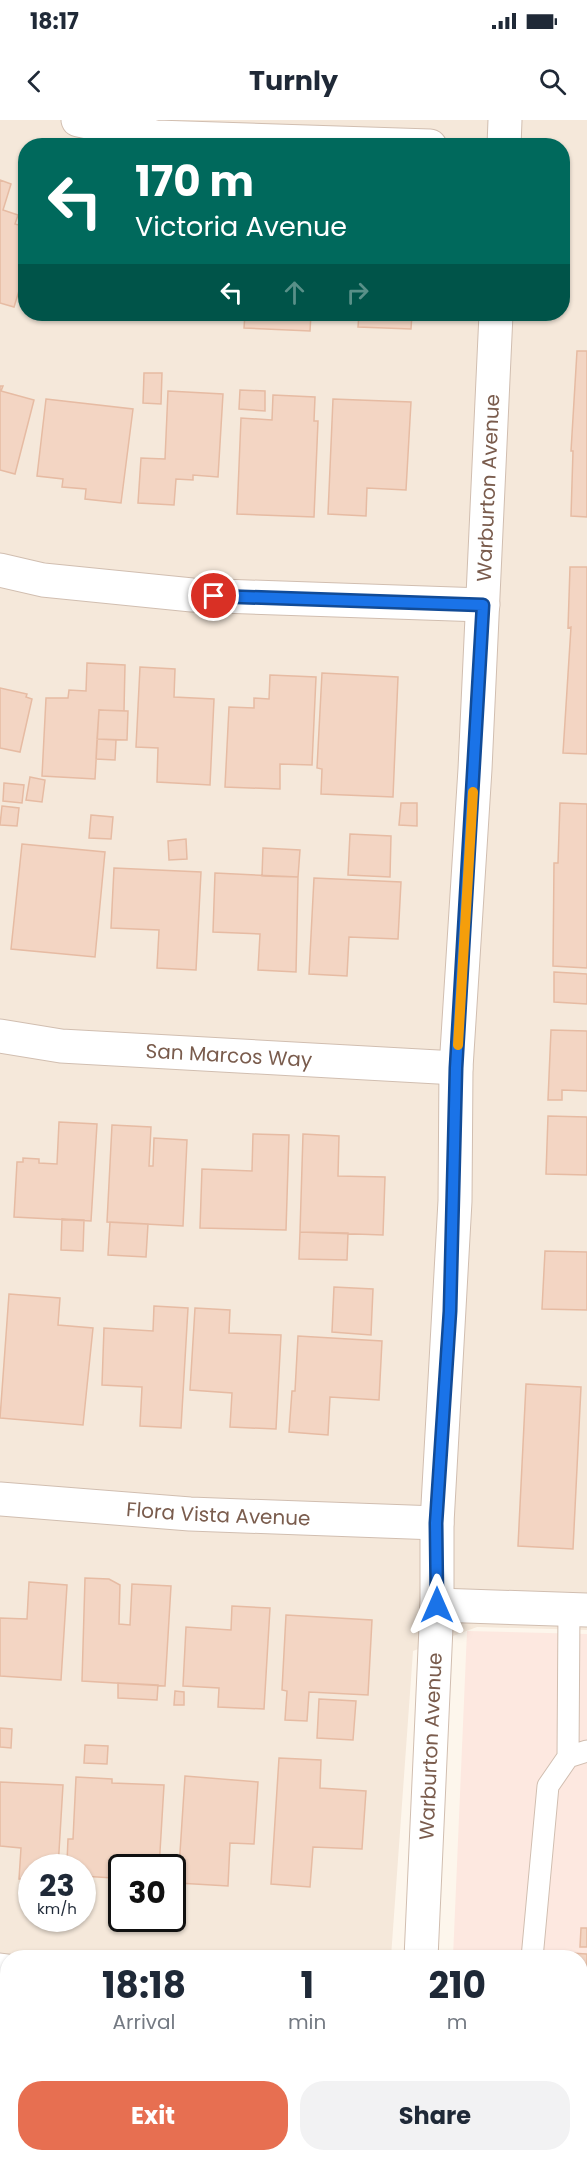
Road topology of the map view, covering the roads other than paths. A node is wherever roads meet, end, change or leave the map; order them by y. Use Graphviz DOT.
graph roads {
  1 [pos="78,120"];
  2 [pos="505,120"];
  3 [pos="186,138"];
  4 [pos="504,138"];
  5 [pos="496,321"];
  6 [pos="0,570"];
  7 [pos="483,605"];
  8 [pos="0,1036"];
  9 [pos="456,1068"];
  10 [pos="0,1499"];
  11 [pos="436,1523"];
  12 [pos="437,1605"];
  13 [pos="578,1610"];
  14 [pos="578,1754"];
  15 [pos="421,1950"];
  16 [pos="533,1950"];
  1 -- 3 [label="street"];
  2 -- 4 [label="street"];
  5 -- 7 [label="street, Warburton Avenue"];
  6 -- 7 [label="street"];
  7 -- 9 [label="street, Warburton Avenue"];
  8 -- 9 [label="street, San Marcos Way"];
  9 -- 11 [label="street, Warburton Avenue"];
  10 -- 11 [label="street, Flora Vista Avenue"];
  11 -- 12 [label="street, Warburton Avenue"];
  12 -- 13 [label="street"];
  12 -- 15 [label="street, Warburton Avenue"];
  13 -- 14 [label="lane"];
  14 -- 16 [label="lane"];
}
